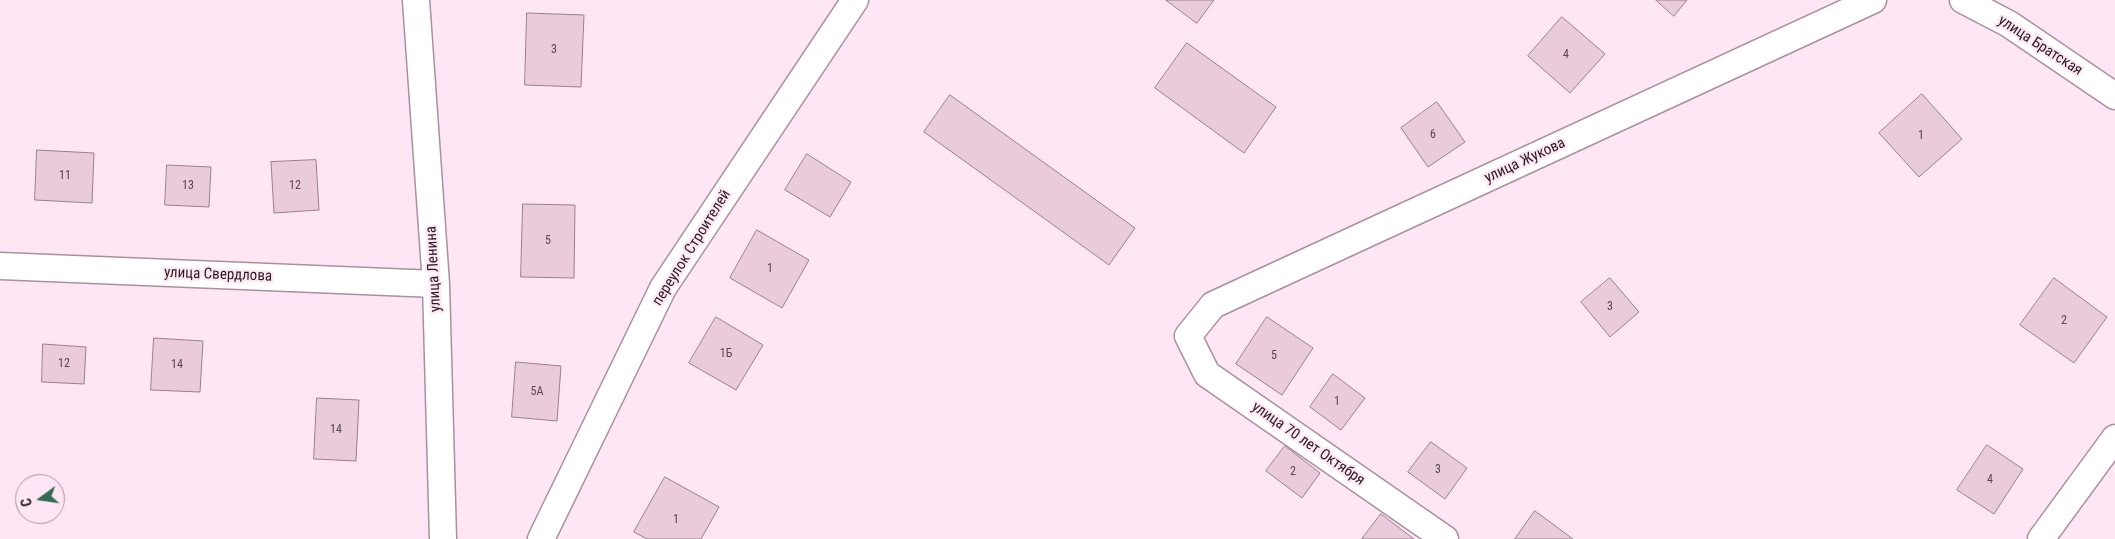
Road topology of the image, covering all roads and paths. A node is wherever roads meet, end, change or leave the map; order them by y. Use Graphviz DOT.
graph roads {
  1 [pos="416,0"];
  2 [pos="855,0"];
  3 [pos="1873,0"];
  4 [pos="1963,0"];
  5 [pos="2115,96"];
  6 [pos="0,266"];
  7 [pos="436,284"];
  8 [pos="1188,336"];
  9 [pos="2115,438"];
  10 [pos="443,539"];
  11 [pos="541,539"];
  12 [pos="1445,539"];
  13 [pos="2041,539"];
  1 -- 7 [label="street, улица Ленина"];
  2 -- 11 [label="street, переулок Строителей"];
  3 -- 8 [label="street, улица Жукова"];
  4 -- 5 [label="street, улица Братская"];
  6 -- 7 [label="street, улица Свердлова"];
  7 -- 10 [label="street, улица Ленина"];
  8 -- 12 [label="street, улица 70 лет Октября"];
  9 -- 13 [label="street"];
}
